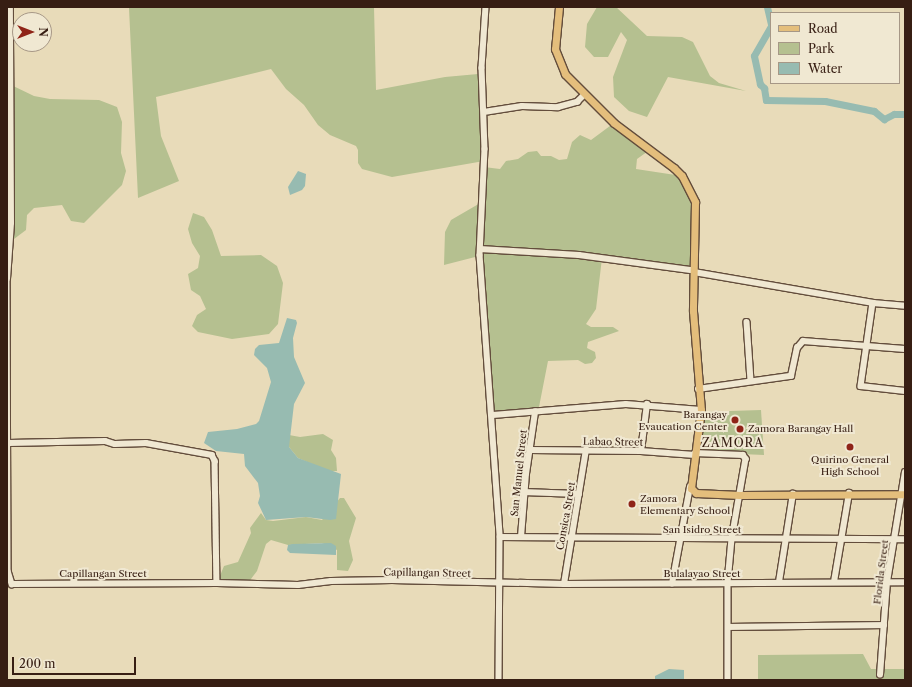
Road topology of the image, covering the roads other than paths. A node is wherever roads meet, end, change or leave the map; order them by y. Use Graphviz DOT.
graph roads {
  1 [pos="10,7"];
  2 [pos="486,7"];
  3 [pos="559,7"];
  4 [pos="584,95"];
  5 [pos="484,112"];
  6 [pos="480,249"];
  7 [pos="692,271"];
  8 [pos="7,280"];
  9 [pos="7,287"];
  10 [pos="873,303"];
  11 [pos="905,306"];
  12 [pos="746,322"];
  13 [pos="868,344"];
  14 [pos="905,349"];
  15 [pos="751,380"];
  16 [pos="698,389"];
  17 [pos="905,391"];
  18 [pos="647,404"];
  19 [pos="701,410"];
  20 [pos="535,412"];
  21 [pos="493,415"];
  22 [pos="9,443"];
  23 [pos="530,450"];
  24 [pos="586,450"];
  25 [pos="641,451"];
  26 [pos="695,454"];
  27 [pos="905,472"];
  28 [pos="690,487"];
  29 [pos="524,492"];
  30 [pos="849,493"];
  31 [pos="579,494"];
  32 [pos="793,494"];
  33 [pos="903,494"];
  34 [pos="740,495"];
  35 [pos="500,537"];
  36 [pos="521,537"];
  37 [pos="571,537"];
  38 [pos="840,538"];
  39 [pos="678,539"];
  40 [pos="732,539"];
  41 [pos="788,539"];
  42 [pos="893,539"];
  43 [pos="905,539"];
  44 [pos="779,582"];
  45 [pos="834,582"];
  46 [pos="887,582"];
  47 [pos="905,582"];
  48 [pos="217,583"];
  49 [pos="499,583"];
  50 [pos="728,583"];
  51 [pos="564,584"];
  52 [pos="672,584"];
  53 [pos="884,625"];
  54 [pos="729,627"];
  55 [pos="880,675"];
  56 [pos="499,680"];
  57 [pos="728,680"];
  1 -- 8 [label="street, Capillangan Street"];
  2 -- 5 [label="street"];
  3 -- 4 [label="main road"];
  4 -- 5 [label="street"];
  4 -- 7 [label="main road"];
  5 -- 6 [label="street"];
  6 -- 7 [label="street"];
  6 -- 21 [label="street"];
  7 -- 10 [label="street"];
  7 -- 16 [label="main road"];
  8 -- 9 [label="street, Capillangan Street"];
  9 -- 22 [label="street, Capillangan Street"];
  10 -- 11 [label="street"];
  10 -- 13 [label="street"];
  12 -- 15 [label="street"];
  13 -- 14 [label="street"];
  13 -- 15 [label="street"];
  13 -- 17 [label="street"];
  15 -- 16 [label="street"];
  16 -- 19 [label="main road"];
  18 -- 19 [label="street"];
  18 -- 20 [label="street"];
  18 -- 25 [label="street"];
  19 -- 26 [label="main road"];
  20 -- 21 [label="street"];
  20 -- 23 [label="street, San Manuel Street"];
  21 -- 35 [label="street"];
  22 -- 48 [label="street"];
  22 -- 48 [label="street, Capillangan Street"];
  23 -- 24 [label="street, Labao Street"];
  23 -- 29 [label="street, San Manuel Street"];
  24 -- 25 [label="street, Labao Street"];
  24 -- 31 [label="street, Consica Street"];
  25 -- 26 [label="street, Labao Street"];
  26 -- 28 [label="main road"];
  26 -- 34 [label="street, Labao Street"];
  27 -- 33 [label="street, Florida Street"];
  28 -- 34 [label="main road"];
  28 -- 39 [label="street"];
  29 -- 31 [label="street"];
  29 -- 36 [label="street, San Manuel Street"];
  30 -- 32 [label="main road"];
  30 -- 33 [label="main road"];
  30 -- 38 [label="street"];
  31 -- 37 [label="street, Consica Street"];
  32 -- 34 [label="main road"];
  32 -- 41 [label="street"];
  33 -- 42 [label="street, Florida Street"];
  34 -- 40 [label="street"];
  35 -- 36 [label="street, San Isidro Street"];
  35 -- 49 [label="street"];
  36 -- 37 [label="street, San Isidro Street"];
  37 -- 39 [label="street, San Isidro Street"];
  37 -- 51 [label="street, Consica Street"];
  38 -- 41 [label="street, San Isidro Street"];
  38 -- 42 [label="street, San Isidro Street"];
  38 -- 45 [label="street"];
  39 -- 40 [label="street, San Isidro Street"];
  39 -- 52 [label="street"];
  40 -- 41 [label="street, San Isidro Street"];
  40 -- 50 [label="street"];
  41 -- 44 [label="street"];
  42 -- 43 [label="street, San Isidro Street"];
  42 -- 46 [label="street, Florida Street"];
  44 -- 45 [label="street, Bulalayao Street"];
  44 -- 50 [label="street, Bulalayao Street"];
  45 -- 46 [label="street, Bulalayao Street"];
  46 -- 47 [label="street, Bulalayao Street"];
  46 -- 53 [label="street, Florida Street"];
  48 -- 49 [label="street, Capillangan Street"];
  49 -- 51 [label="street, Bulalayao Street"];
  49 -- 56 [label="street"];
  50 -- 52 [label="street, Bulalayao Street"];
  50 -- 54 [label="street"];
  51 -- 52 [label="street, Bulalayao Street"];
  53 -- 54 [label="street"];
  53 -- 55 [label="street, Florida Street"];
  54 -- 57 [label="street"];
}
